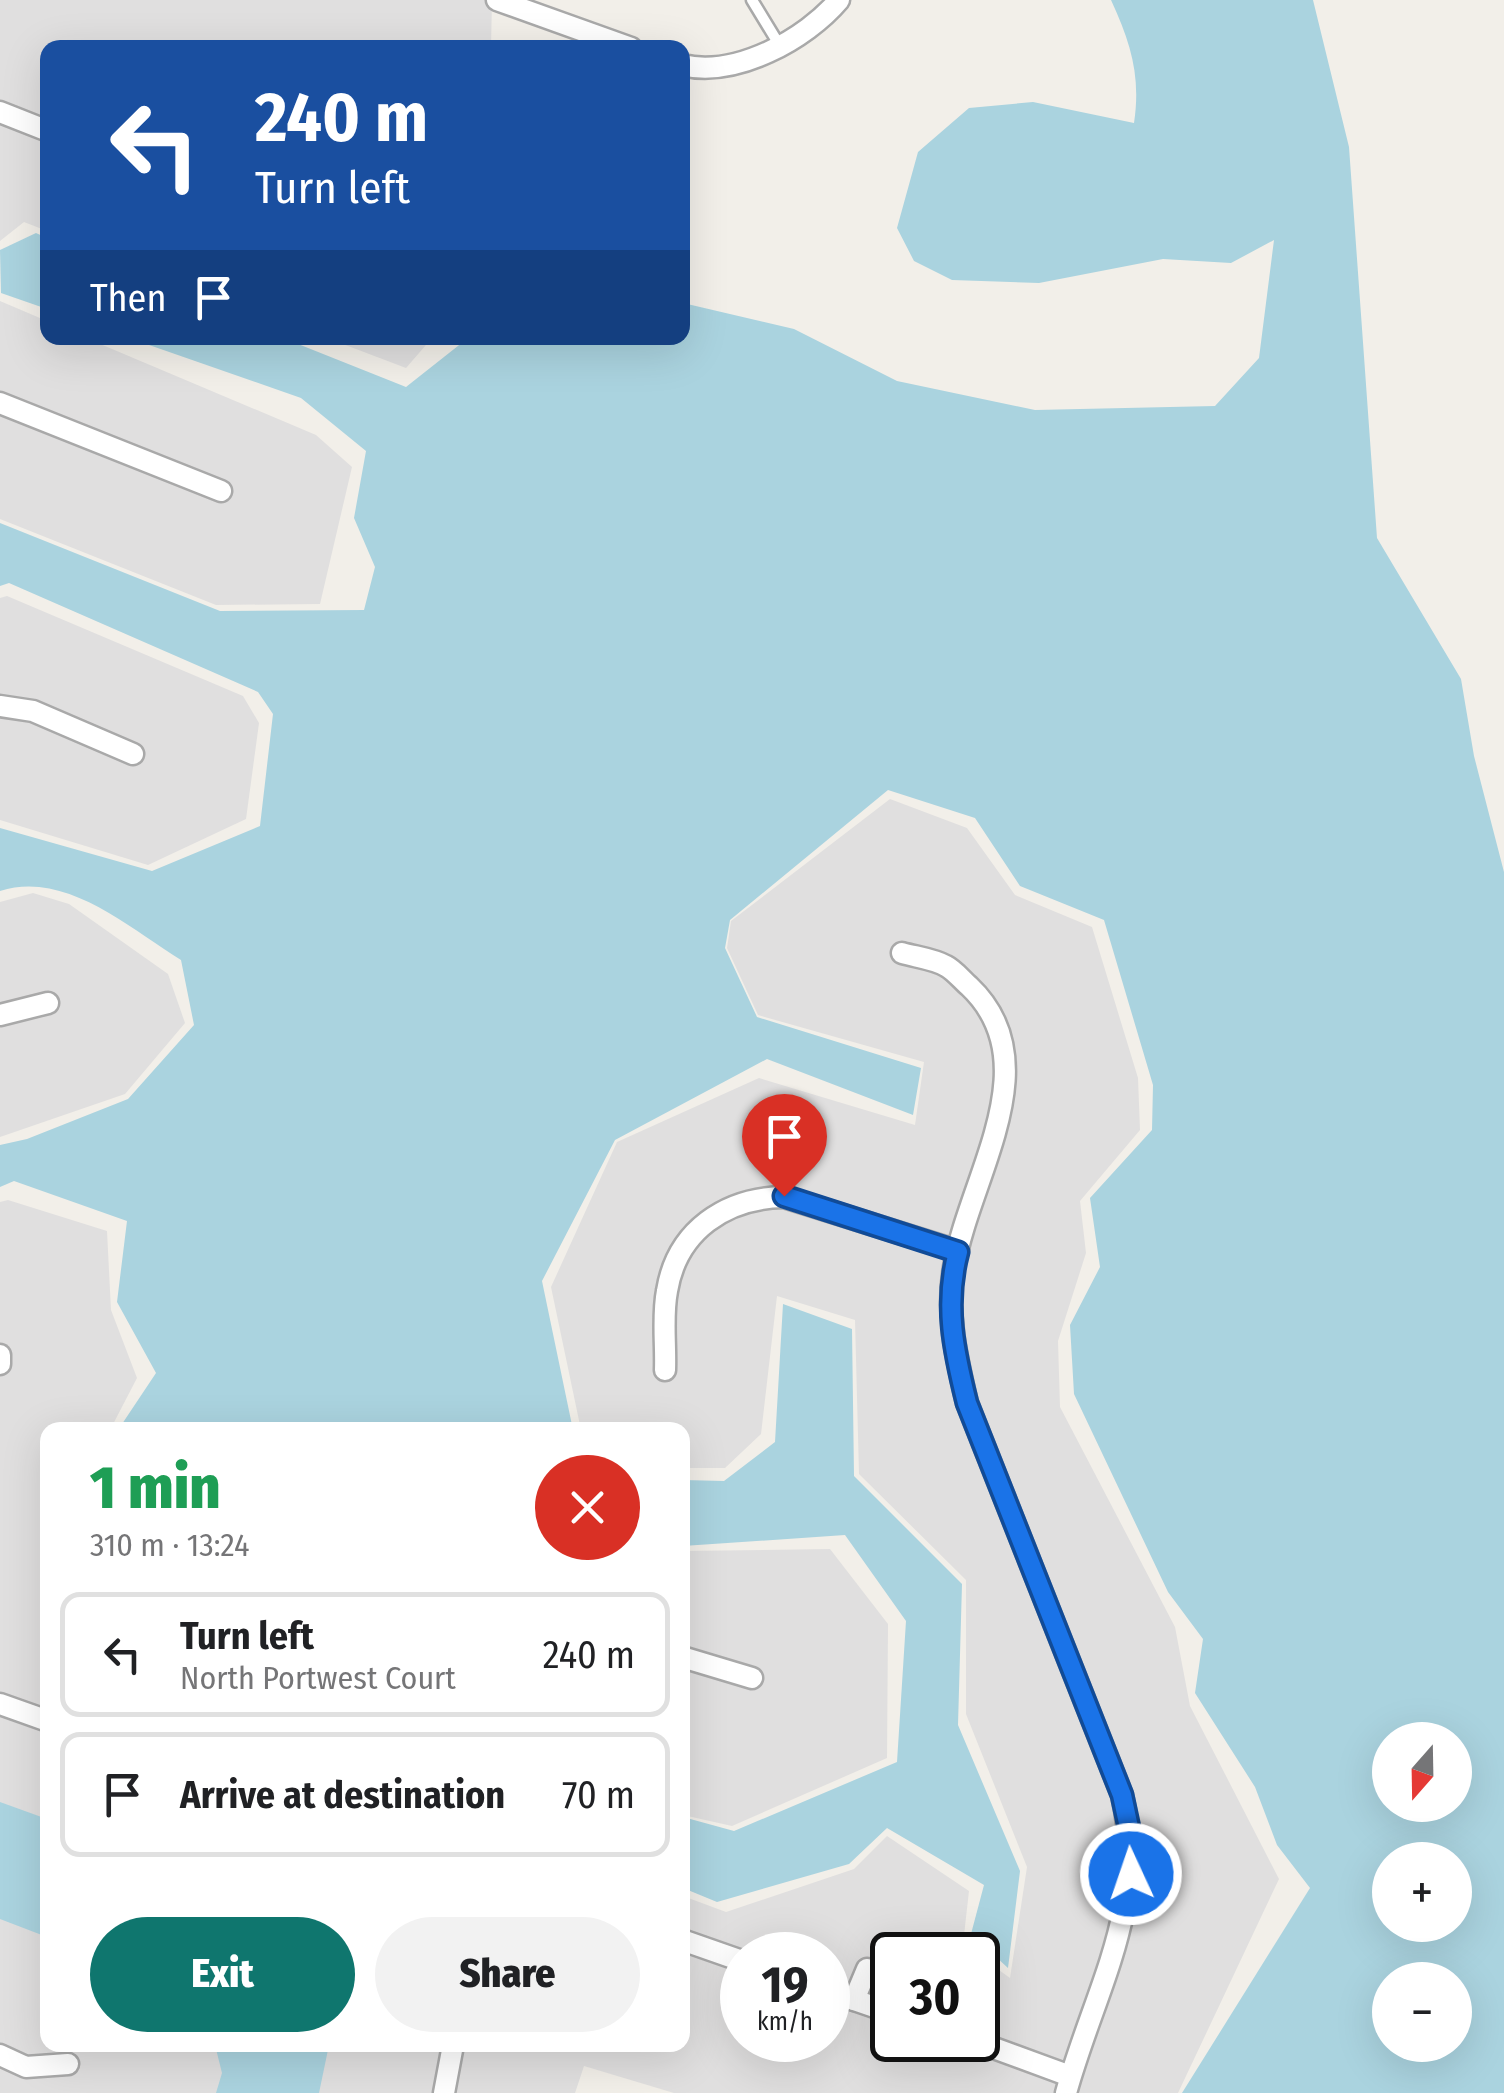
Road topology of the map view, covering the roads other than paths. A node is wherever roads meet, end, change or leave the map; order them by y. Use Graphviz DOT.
graph roads {
  1 [pos="497,0"];
  2 [pos="752,0"];
  3 [pos="840,0"];
  4 [pos="609,40"];
  5 [pos="780,46"];
  6 [pos="690,65"];
  7 [pos="0,112"];
  8 [pos="40,128"];
  9 [pos="0,403"];
  10 [pos="221,491"];
  11 [pos="0,706"];
  12 [pos="133,754"];
  13 [pos="902,953"];
  14 [pos="48,1003"];
  15 [pos="0,1015"];
  16 [pos="958,1252"];
  17 [pos="0,1355"];
  18 [pos="0,1364"];
  19 [pos="665,1370"];
  20 [pos="690,1659"];
  21 [pos="752,1678"];
  22 [pos="0,1704"];
  23 [pos="40,1718"];
  24 [pos="690,1943"];
  25 [pos="720,1953"];
  26 [pos="867,1969"];
  27 [pos="850,1999"];
  28 [pos="854,2000"];
  29 [pos="870,2005"];
  30 [pos="451,2052"];
  31 [pos="1000,2053"];
  32 [pos="0,2055"];
  33 [pos="68,2064"];
  34 [pos="1068,2085"];
  35 [pos="444,2093"];
  1 -- 4 [label="street"];
  2 -- 5 [label="lane"];
  3 -- 5 [label="street"];
  5 -- 6 [label="street"];
  7 -- 8 [label="street"];
  9 -- 10 [label="street"];
  11 -- 12 [label="street"];
  13 -- 16 [label="street"];
  14 -- 15 [label="street"];
  16 -- 19 [label="street"];
  16 -- 34 [label="street"];
  17 -- 18 [label="street"];
  20 -- 21 [label="street"];
  22 -- 23 [label="street"];
  24 -- 25 [label="street"];
  26 -- 28 [label="street"];
  27 -- 28 [label="street"];
  28 -- 29 [label="street"];
  30 -- 35 [label="street"];
  31 -- 34 [label="street"];
  32 -- 33 [label="street"];
}
